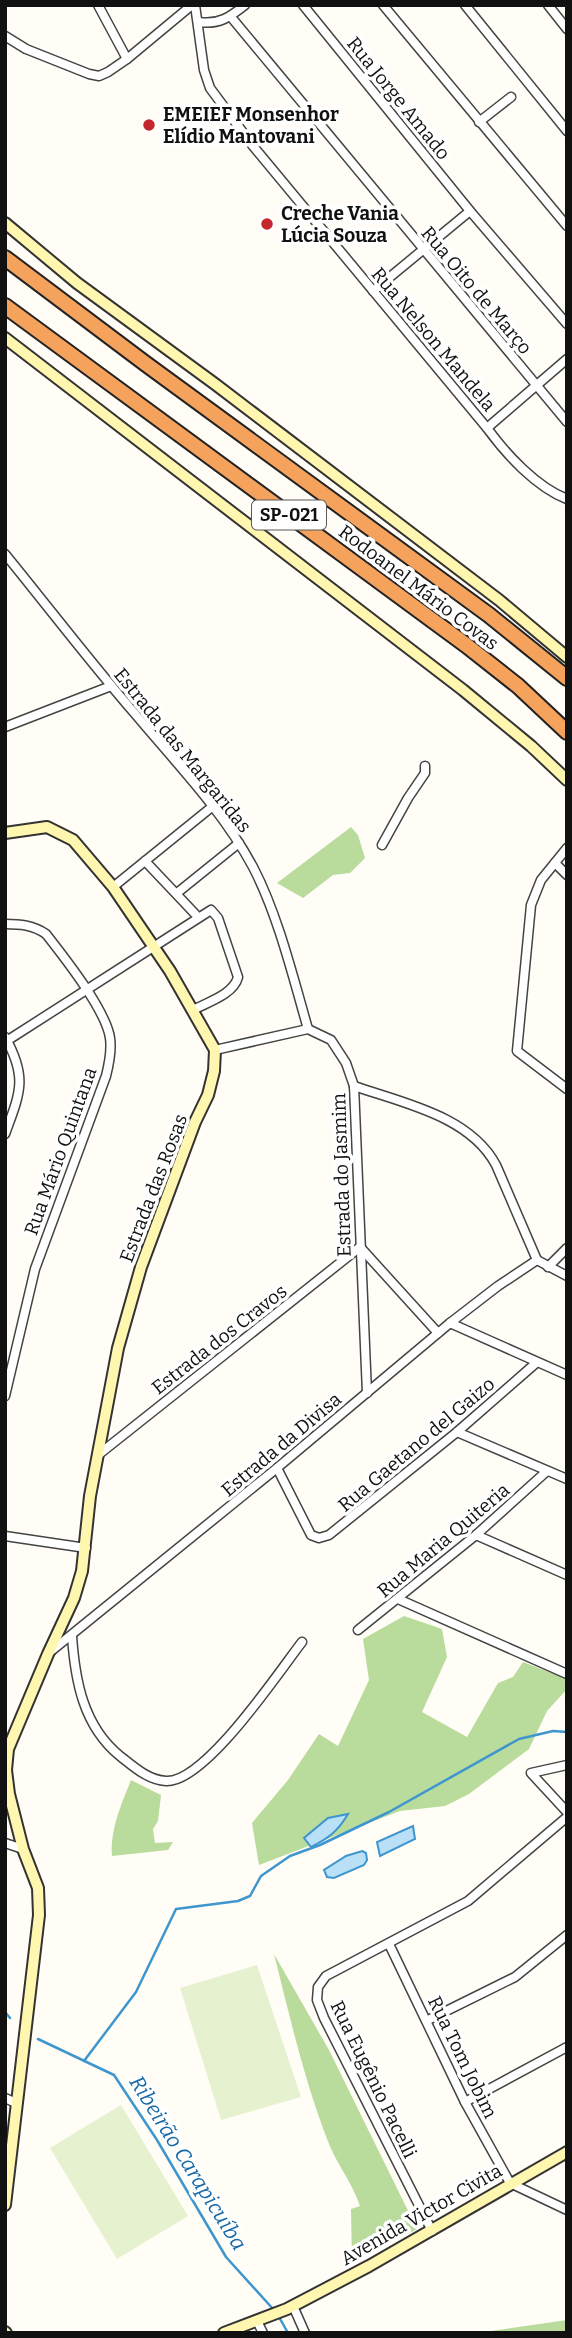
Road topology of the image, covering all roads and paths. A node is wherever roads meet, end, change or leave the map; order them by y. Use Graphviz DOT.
graph roads {
  1 [pos="98,5"];
  2 [pos="194,5"];
  3 [pos="245,5"];
  4 [pos="303,5"];
  5 [pos="383,5"];
  6 [pos="465,5"];
  7 [pos="548,5"];
  8 [pos="231,16"];
  9 [pos="199,22"];
  10 [pos="567,29"];
  11 [pos="5,36"];
  12 [pos="127,59"];
  13 [pos="511,97"];
  14 [pos="479,122"];
  15 [pos="567,131"];
  16 [pos="471,211"];
  17 [pos="5,223"];
  18 [pos="567,226"];
  19 [pos="423,250"];
  20 [pos="5,258"];
  21 [pos="373,292"];
  22 [pos="5,306"];
  23 [pos="567,324"];
  24 [pos="5,338"];
  25 [pos="567,359"];
  26 [pos="537,384"];
  27 [pos="567,422"];
  28 [pos="487,428"];
  29 [pos="567,499"];
  30 [pos="5,554"];
  31 [pos="9,564"];
  32 [pos="567,657"];
  33 [pos="567,678"];
  34 [pos="111,686"];
  35 [pos="5,727"];
  36 [pos="567,732"];
  37 [pos="425,766"];
  38 [pos="567,780"];
  39 [pos="213,806"];
  40 [pos="5,833"];
  41 [pos="239,843"];
  42 [pos="382,845"];
  43 [pos="567,848"];
  44 [pos="145,861"];
  45 [pos="555,863"];
  46 [pos="567,875"];
  47 [pos="113,887"];
  48 [pos="177,893"];
  49 [pos="198,917"];
  50 [pos="5,924"];
  51 [pos="153,947"];
  52 [pos="86,989"];
  53 [pos="193,1010"];
  54 [pos="308,1029"];
  55 [pos="6,1040"];
  56 [pos="215,1050"];
  57 [pos="354,1086"];
  58 [pos="567,1089"];
  59 [pos="5,1134"];
  60 [pos="360,1247"];
  61 [pos="567,1248"];
  62 [pos="537,1259"];
  63 [pos="548,1267"];
  64 [pos="567,1276"];
  65 [pos="450,1323"];
  66 [pos="438,1333"];
  67 [pos="536,1363"];
  68 [pos="567,1376"];
  69 [pos="367,1393"];
  70 [pos="5,1395"];
  71 [pos="457,1432"];
  72 [pos="98,1455"];
  73 [pos="277,1468"];
  74 [pos="547,1472"];
  75 [pos="567,1479"];
  76 [pos="476,1535"];
  77 [pos="5,1536"];
  78 [pos="86,1548"];
  79 [pos="567,1575"];
  80 [pos="398,1599"];
  81 [pos="358,1630"];
  82 [pos="72,1636"];
  83 [pos="302,1642"];
  84 [pos="48,1654"];
  85 [pos="567,1674"];
  86 [pos="15,1728"];
  87 [pos="5,1736"];
  88 [pos="567,1765"];
  89 [pos="567,1796"];
  90 [pos="558,1803"];
  91 [pos="9,1815"];
  92 [pos="566,1818"];
  93 [pos="5,1843"];
  94 [pos="23,1849"];
  95 [pos="567,1935"];
  96 [pos="389,1944"];
  97 [pos="428,2020"];
  98 [pos="567,2048"];
  99 [pos="10,2100"];
  100 [pos="466,2102"];
  101 [pos="567,2152"];
  102 [pos="510,2183"];
  103 [pos="5,2205"];
  104 [pos="567,2210"];
  105 [pos="432,2231"];
  106 [pos="290,2308"];
  107 [pos="261,2319"];
  108 [pos="224,2333"];
  109 [pos="262,2333"];
  110 [pos="305,2333"];
  1 -- 12 [label="street"];
  2 -- 9 [label="street, Rua Nelson Mandela"];
  2 -- 12 [label="street"];
  3 -- 8 [label="street"];
  4 -- 16 [label="street, Rua Jorge Amado"];
  5 -- 14 [label="street"];
  6 -- 15 [label="street"];
  7 -- 10 [label="street"];
  8 -- 9 [label="street"];
  8 -- 19 [label="street, Rua Oito de Março"];
  9 -- 21 [label="street, Rua Nelson Mandela"];
  11 -- 12 [label="street"];
  13 -- 14 [label="street"];
  14 -- 18 [label="street"];
  16 -- 19 [label="street"];
  16 -- 23 [label="street, Rua Jorge Amado"];
  17 -- 32 [label="main road"];
  19 -- 21 [label="street"];
  19 -- 26 [label="street, Rua Oito de Março"];
  20 -- 33 [label="highway, Rodoanel Mário Covas / SP-021"];
  21 -- 28 [label="street, Rua Nelson Mandela"];
  22 -- 36 [label="highway, Rodoanel Mário Covas / SP-021"];
  24 -- 38 [label="main road"];
  25 -- 26 [label="street"];
  26 -- 27 [label="street, Rua Oito de Março"];
  26 -- 28 [label="street"];
  28 -- 29 [label="street, Rua Nelson Mandela"];
  30 -- 31 [label="street, Estrada das Margaridas"];
  31 -- 34 [label="street, Estrada das Margaridas"];
  34 -- 35 [label="street"];
  34 -- 39 [label="street, Estrada das Margaridas"];
  37 -- 42 [label="street"];
  39 -- 41 [label="street, Estrada das Margaridas"];
  39 -- 44 [label="street"];
  40 -- 47 [label="main road"];
  41 -- 48 [label="street"];
  41 -- 54 [label="street, Estrada das Margaridas"];
  43 -- 45 [label="street"];
  44 -- 47 [label="street"];
  44 -- 48 [label="street"];
  45 -- 46 [label="street"];
  45 -- 58 [label="street"];
  47 -- 51 [label="main road"];
  48 -- 49 [label="street"];
  49 -- 51 [label="street"];
  49 -- 53 [label="street"];
  50 -- 52 [label="street, Rua Mário Quintana"];
  51 -- 52 [label="street"];
  51 -- 53 [label="main road"];
  52 -- 55 [label="street"];
  52 -- 70 [label="street, Rua Mário Quintana"];
  53 -- 56 [label="main road"];
  54 -- 56 [label="street"];
  54 -- 57 [label="street, Estrada do Jasmim"];
  55 -- 59 [label="street"];
  56 -- 72 [label="main road, Estrada das Rosas"];
  57 -- 60 [label="street, Estrada do Jasmim"];
  57 -- 62 [label="street"];
  60 -- 66 [label="street"];
  60 -- 69 [label="street, Estrada do Jasmim"];
  60 -- 72 [label="street, Estrada dos Cravos"];
  61 -- 63 [label="street"];
  62 -- 63 [label="street"];
  62 -- 65 [label="street, Estrada da Divisa"];
  63 -- 64 [label="street"];
  65 -- 66 [label="street, Estrada da Divisa"];
  65 -- 67 [label="street"];
  66 -- 69 [label="street, Estrada da Divisa"];
  67 -- 68 [label="street"];
  67 -- 71 [label="street, Rua Gaetano del Gaizo"];
  69 -- 73 [label="street, Estrada da Divisa"];
  71 -- 73 [label="street, Rua Gaetano del Gaizo"];
  71 -- 74 [label="street"];
  72 -- 78 [label="main road, Estrada das Rosas"];
  73 -- 82 [label="street, Estrada da Divisa"];
  74 -- 75 [label="street"];
  74 -- 76 [label="street, Rua Maria Quiteria"];
  76 -- 79 [label="street"];
  76 -- 80 [label="street, Rua Maria Quiteria"];
  77 -- 78 [label="street"];
  78 -- 84 [label="main road, Estrada das Rosas"];
  80 -- 81 [label="street, Rua Maria Quiteria"];
  80 -- 85 [label="street"];
  82 -- 83 [label="street"];
  82 -- 84 [label="street, Estrada da Divisa"];
  84 -- 86 [label="main road, Estrada das Rosas"];
  86 -- 87 [label="street"];
  86 -- 91 [label="main road, Estrada das Rosas"];
  88 -- 90 [label="street"];
  89 -- 90 [label="street"];
  90 -- 92 [label="street"];
  91 -- 94 [label="main road, Estrada das Rosas"];
  92 -- 96 [label="street, Rua Eugênio Pacelli"];
  93 -- 94 [label="street"];
  94 -- 99 [label="main road, Estrada das Rosas"];
  95 -- 97 [label="street"];
  96 -- 97 [label="street, Rua Tom Jobim"];
  96 -- 105 [label="street, Rua Eugênio Pacelli"];
  97 -- 100 [label="street, Rua Tom Jobim"];
  98 -- 100 [label="street"];
  99 -- 103 [label="main road, Estrada das Rosas"];
  100 -- 102 [label="street, Rua Tom Jobim"];
  101 -- 102 [label="main road, Avenida Victor Civita"];
  102 -- 104 [label="street"];
  102 -- 105 [label="main road, Avenida Victor Civita"];
  105 -- 106 [label="main road, Avenida Victor Civita"];
  106 -- 107 [label="main road, Avenida Victor Civita"];
  106 -- 110 [label="street"];
  107 -- 108 [label="main road, Avenida Victor Civita"];
  107 -- 109 [label="street"];
}
